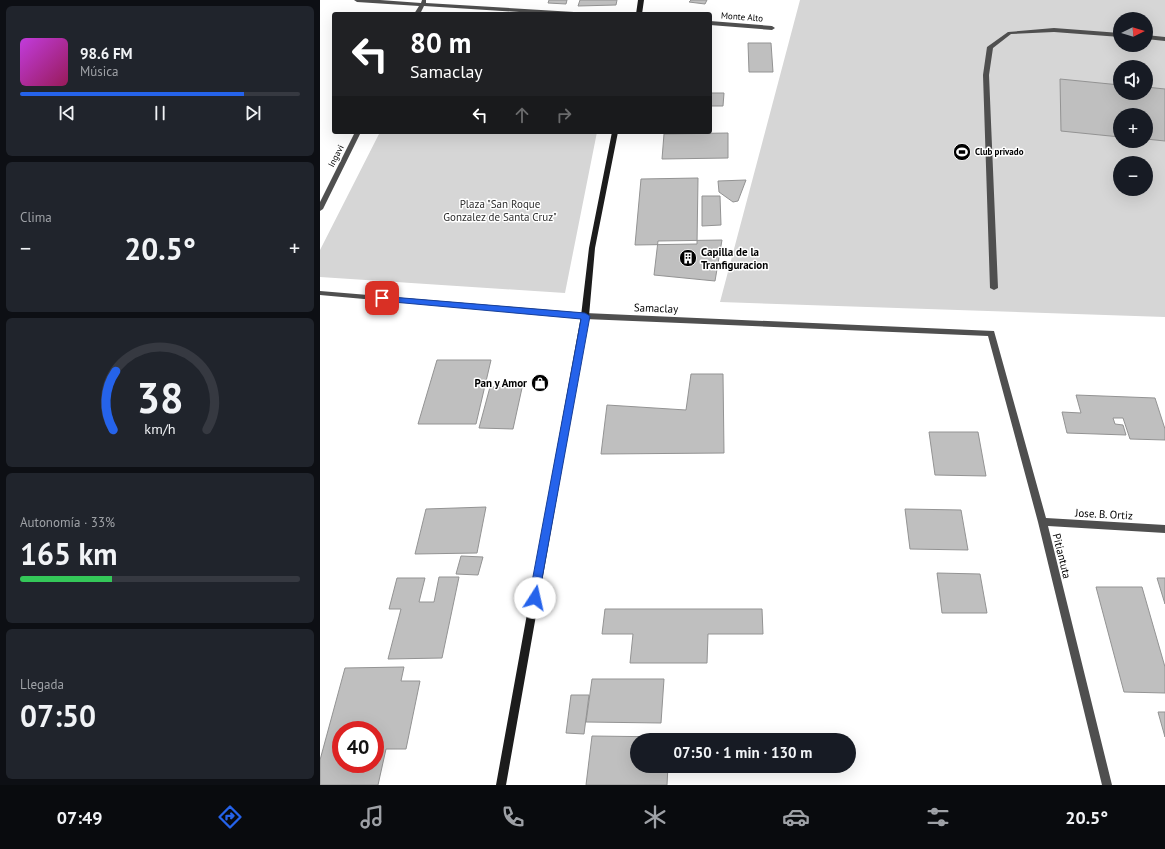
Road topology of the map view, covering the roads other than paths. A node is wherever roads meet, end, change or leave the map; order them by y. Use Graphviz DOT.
graph roads {
  1 [pos="357,0"];
  2 [pos="641,0"];
  3 [pos="423,2"];
  4 [pos="418,12"];
  5 [pos="549,12"];
  6 [pos="639,12"];
  7 [pos="712,23"];
  8 [pos="772,28"];
  9 [pos="1113,34"];
  10 [pos="1153,38"];
  11 [pos="1165,39"];
  12 [pos="357,134"];
  13 [pos="616,134"];
  14 [pos="320,209"];
  15 [pos="994,288"];
  16 [pos="320,293"];
  17 [pos="585,316"];
  18 [pos="991,333"];
  19 [pos="1042,522"];
  20 [pos="1165,529"];
  21 [pos="501,785"];
  22 [pos="1107,785"];
  1 -- 3 [label="street"];
  2 -- 6 [label="street"];
  3 -- 4 [label="street"];
  3 -- 5 [label="street"];
  7 -- 8 [label="street, Monte Alto"];
  9 -- 15 [label="street"];
  10 -- 11 [label="street"];
  12 -- 14 [label="street, Ingavi"];
  13 -- 17 [label="street"];
  16 -- 17 [label="street, Samaclay"];
  17 -- 18 [label="street, Samaclay"];
  17 -- 21 [label="street"];
  18 -- 19 [label="street, Pitiantuta"];
  19 -- 20 [label="street, Jose. B. Ortiz"];
  19 -- 22 [label="street, Pitiantuta"];
}
